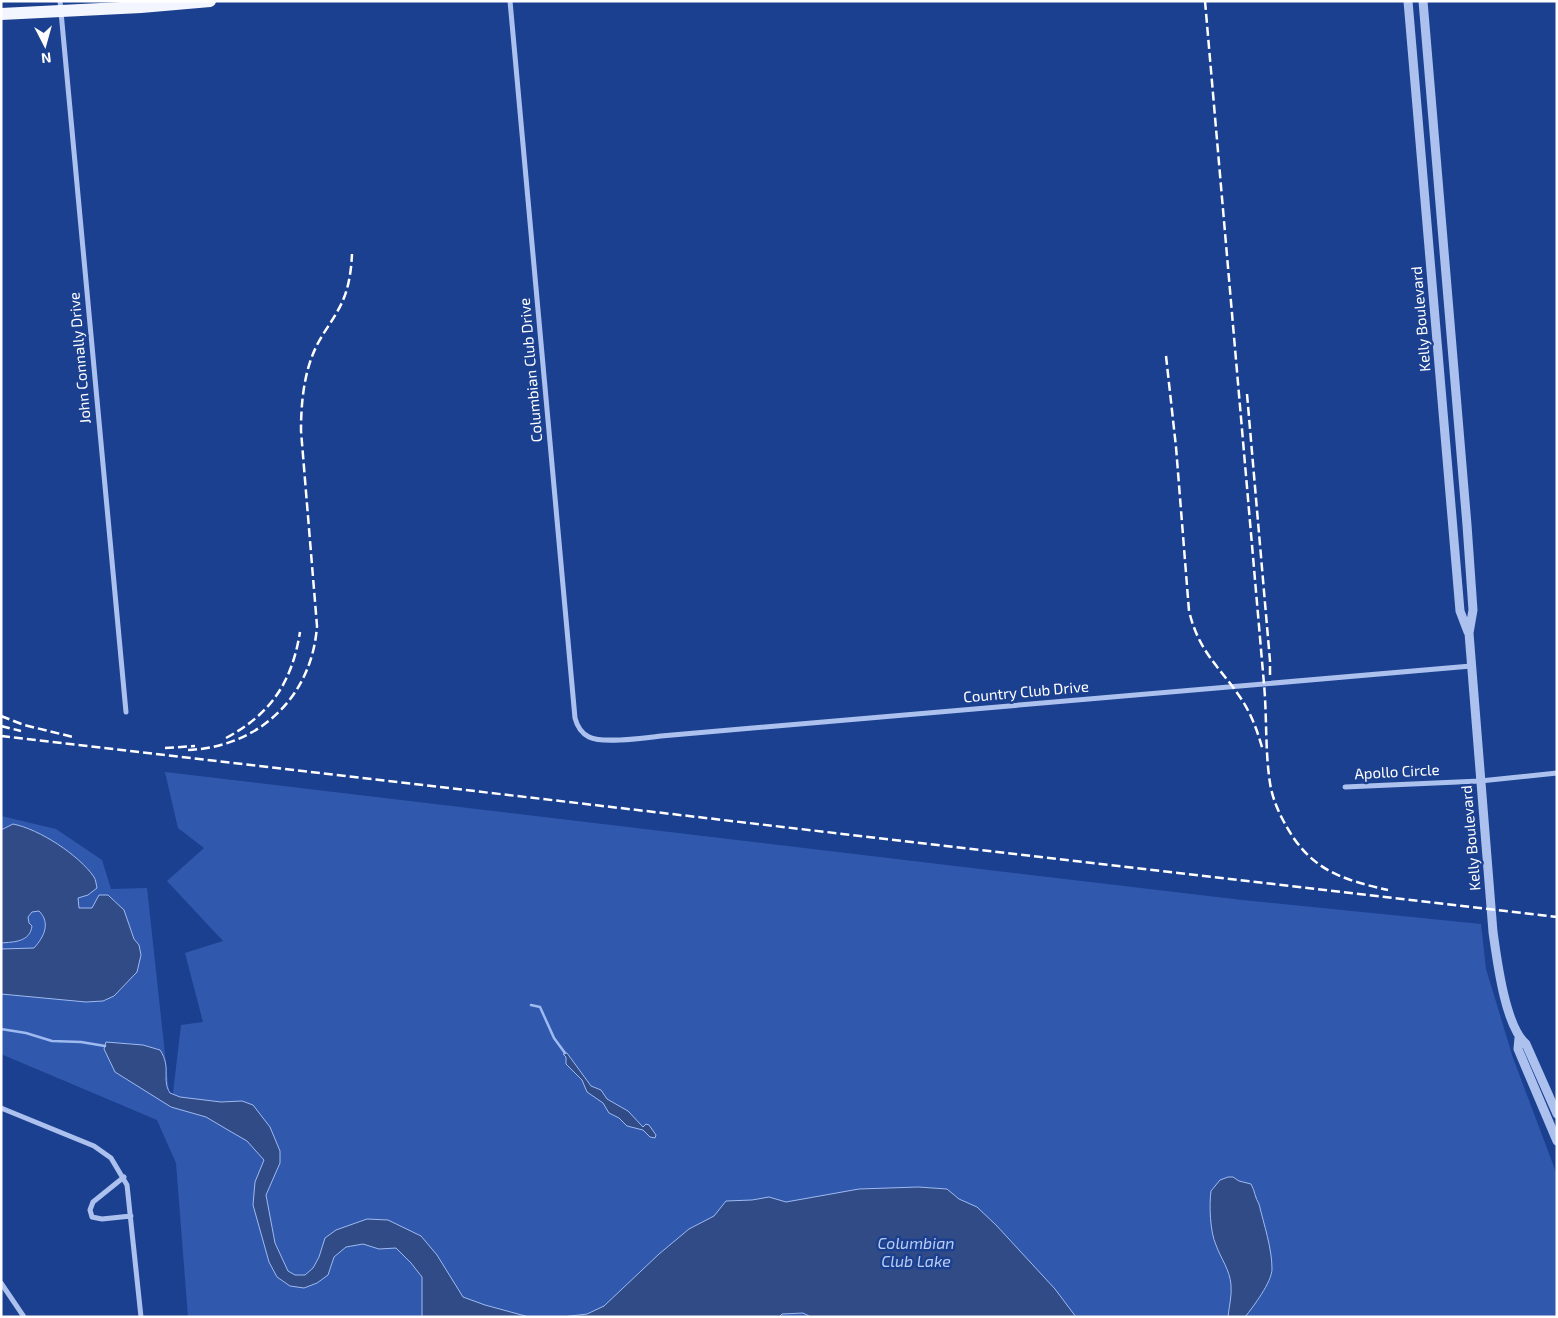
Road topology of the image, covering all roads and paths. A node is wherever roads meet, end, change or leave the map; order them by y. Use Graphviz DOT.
graph roads {
  1 [pos="210,1"];
  2 [pos="510,1"];
  3 [pos="1408,1"];
  4 [pos="1423,1"];
  5 [pos="60,6"];
  6 [pos="1,14"];
  7 [pos="1427,40"];
  8 [pos="1412,42"];
  9 [pos="1436,157"];
  10 [pos="1422,158"];
  11 [pos="1451,337"];
  12 [pos="1436,338"];
  13 [pos="1467,525"];
  14 [pos="1453,527"];
  15 [pos="1469,633"];
  16 [pos="1471,666"];
  17 [pos="126,712"];
  18 [pos="584,734"];
  19 [pos="1557,773"];
  20 [pos="1480,781"];
  21 [pos="1345,788"];
  22 [pos="1519,1038"];
  23 [pos="1,1108"];
  24 [pos="1557,1114"];
  25 [pos="1557,1141"];
  26 [pos="124,1177"];
  27 [pos="131,1216"];
  28 [pos="1,1283"];
  29 [pos="24,1317"];
  30 [pos="140,1317"];
  1 -- 5 [label="main road"];
  2 -- 18 [label="street, Columbian Club Drive"];
  3 -- 8 [label="street, Kelly Boulevard"];
  4 -- 7 [label="street, Kelly Boulevard"];
  5 -- 6 [label="main road"];
  5 -- 17 [label="street, John Connally Drive"];
  7 -- 8 [label="street"];
  7 -- 9 [label="street, Kelly Boulevard"];
  8 -- 10 [label="street, Kelly Boulevard"];
  9 -- 10 [label="street"];
  9 -- 11 [label="street, Kelly Boulevard"];
  10 -- 12 [label="street, Kelly Boulevard"];
  11 -- 12 [label="street"];
  11 -- 13 [label="street, Kelly Boulevard"];
  12 -- 14 [label="street, Kelly Boulevard"];
  13 -- 14 [label="street"];
  13 -- 15 [label="street, Kelly Boulevard"];
  14 -- 15 [label="street, Kelly Boulevard"];
  15 -- 16 [label="street, Kelly Boulevard"];
  16 -- 18 [label="street, Country Club Drive"];
  16 -- 20 [label="street, Kelly Boulevard"];
  19 -- 20 [label="street"];
  20 -- 21 [label="street, Apollo Circle"];
  20 -- 22 [label="street, Kelly Boulevard"];
  22 -- 24 [label="street, Kelly Boulevard"];
  22 -- 25 [label="street, Kelly Boulevard"];
  23 -- 26 [label="street"];
  26 -- 27 [label="street"];
  26 -- 27 [label="street"];
  27 -- 30 [label="street"];
  28 -- 29 [label="street"];
}
